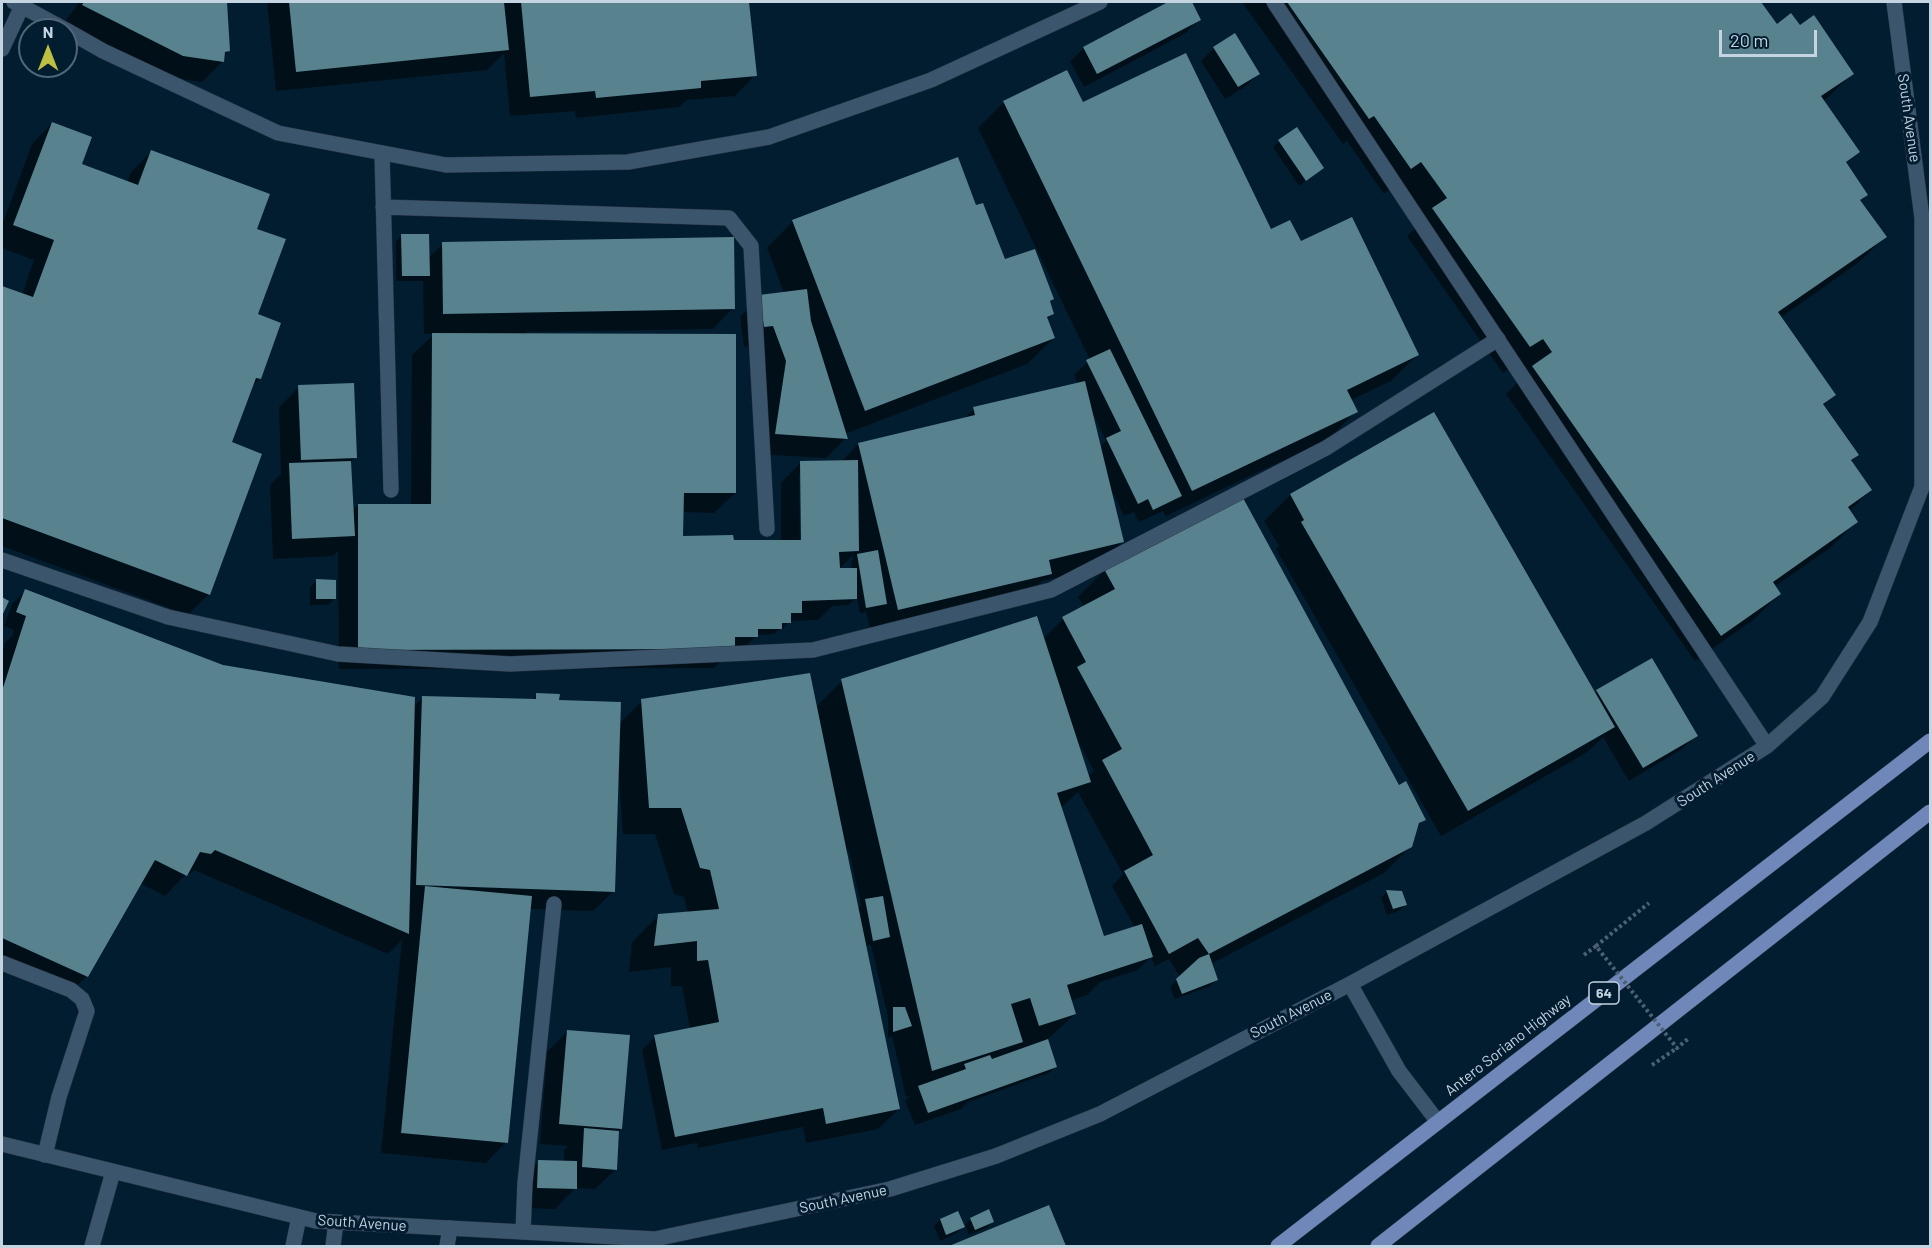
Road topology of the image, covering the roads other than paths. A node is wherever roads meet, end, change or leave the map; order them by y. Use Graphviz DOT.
graph roads {
  1 [pos="1100,2"];
  2 [pos="1274,2"];
  3 [pos="1894,2"];
  4 [pos="18,4"];
  5 [pos="44,18"];
  6 [pos="78,37"];
  7 [pos="2,50"];
  8 [pos="382,153"];
  9 [pos="383,207"];
  10 [pos="1498,339"];
  11 [pos="391,490"];
  12 [pos="766,529"];
  13 [pos="2,560"];
  14 [pos="1930,741"];
  15 [pos="1767,746"];
  16 [pos="1930,812"];
  17 [pos="554,904"];
  18 [pos="2,963"];
  19 [pos="1350,984"];
  20 [pos="1438,1122"];
  21 [pos="2,1144"];
  22 [pos="45,1155"];
  23 [pos="113,1172"];
  24 [pos="299,1217"];
  25 [pos="336,1222"];
  26 [pos="450,1228"];
  27 [pos="524,1232"];
  28 [pos="655,1243"];
  29 [pos="92,1246"];
  30 [pos="293,1246"];
  31 [pos="333,1246"];
  32 [pos="447,1246"];
  33 [pos="1278,1246"];
  34 [pos="1378,1246"];
  1 -- 8 [label="street"];
  2 -- 10 [label="street"];
  3 -- 15 [label="street, South Avenue"];
  4 -- 5 [label="street"];
  4 -- 7 [label="street"];
  6 -- 8 [label="street"];
  8 -- 9 [label="street"];
  9 -- 11 [label="street"];
  9 -- 12 [label="street"];
  10 -- 13 [label="street"];
  10 -- 15 [label="street"];
  14 -- 20 [label="main road, Antero Soriano Highway / 64"];
  15 -- 19 [label="street, South Avenue"];
  16 -- 34 [label="main road"];
  17 -- 27 [label="street"];
  18 -- 22 [label="street"];
  19 -- 20 [label="street"];
  19 -- 28 [label="street, South Avenue"];
  20 -- 33 [label="main road, Antero Soriano Highway / 64"];
  21 -- 22 [label="street, South Avenue"];
  22 -- 23 [label="street, South Avenue"];
  23 -- 24 [label="street, South Avenue"];
  23 -- 29 [label="street"];
  24 -- 25 [label="street, South Avenue"];
  24 -- 30 [label="street"];
  25 -- 26 [label="street, South Avenue"];
  25 -- 31 [label="street"];
  26 -- 27 [label="street, South Avenue"];
  26 -- 32 [label="street"];
  27 -- 28 [label="street, South Avenue"];
}
